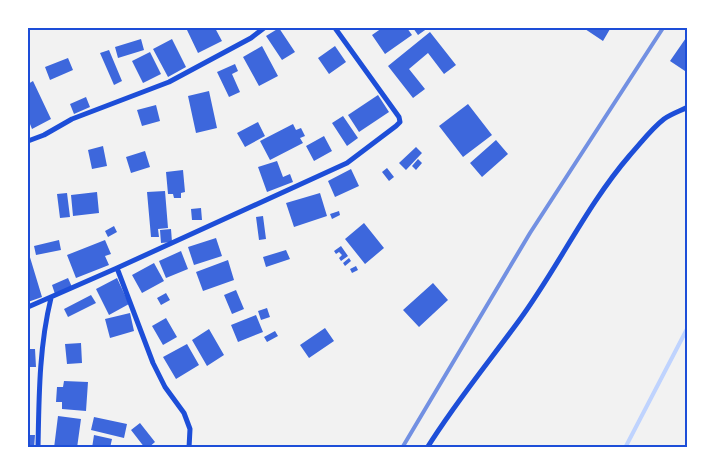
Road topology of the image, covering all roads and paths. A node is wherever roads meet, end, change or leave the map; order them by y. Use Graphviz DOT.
graph roads {
  1 [pos="264,28"];
  2 [pos="335,28"];
  3 [pos="688,107"];
  4 [pos="28,141"];
  5 [pos="118,268"];
  6 [pos="51,298"];
  7 [pos="28,306"];
  8 [pos="38,448"];
  9 [pos="189,448"];
  10 [pos="427,448"];
  1 -- 4 [label="street"];
  2 -- 5 [label="street"];
  3 -- 10 [label="street"];
  5 -- 6 [label="street"];
  5 -- 9 [label="street"];
  6 -- 7 [label="street"];
  6 -- 8 [label="street"];
}
